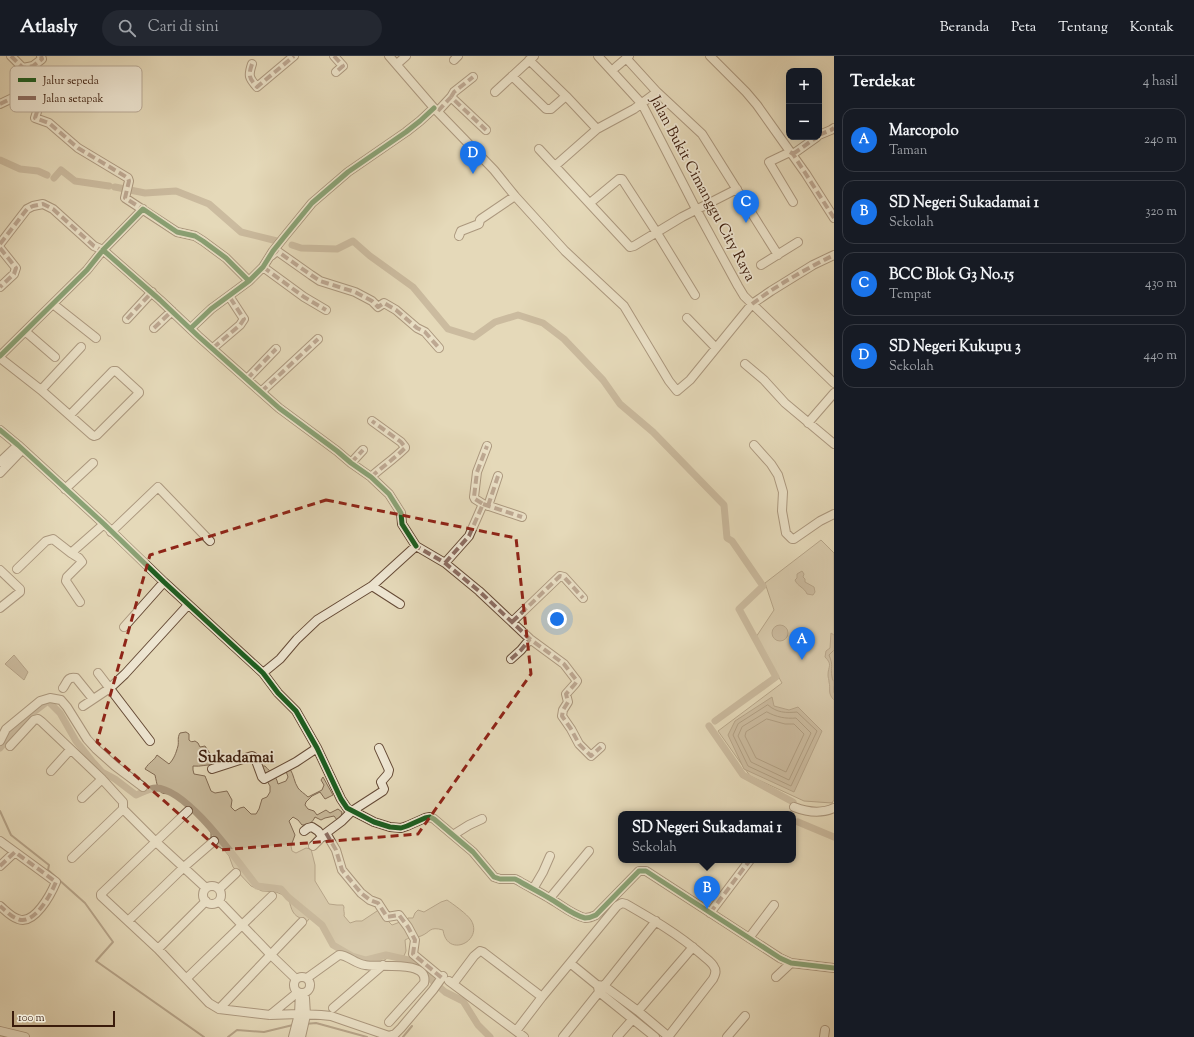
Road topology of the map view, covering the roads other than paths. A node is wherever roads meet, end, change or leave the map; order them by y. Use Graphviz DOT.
graph roads {
  1 [pos="11,56"];
  2 [pos="40,56"];
  3 [pos="294,56"];
  4 [pos="334,56"];
  5 [pos="389,56"];
  6 [pos="406,56"];
  7 [pos="598,56"];
  8 [pos="710,56"];
  9 [pos="627,57"];
  10 [pos="532,58"];
  11 [pos="252,64"];
  12 [pos="397,64"];
  13 [pos="21,66"];
  14 [pos="33,66"];
  15 [pos="616,67"];
  16 [pos="336,72"];
  17 [pos="474,76"];
  18 [pos="512,76"];
  19 [pos="495,92"];
  20 [pos="657,92"];
  21 [pos="566,96"];
  22 [pos="451,97"];
  23 [pos="10,99"];
  24 [pos="0,104"];
  25 [pos="642,104"];
  26 [pos="436,109"];
  27 [pos="37,112"];
  28 [pos="834,128"];
  29 [pos="597,129"];
  30 [pos="486,130"];
  31 [pos="822,134"];
  32 [pos="812,140"];
  33 [pos="539,149"];
  34 [pos="791,153"];
  35 [pos="555,166"];
  36 [pos="737,189"];
  37 [pos="515,196"];
  38 [pos="793,202"];
  39 [pos="590,203"];
  40 [pos="143,209"];
  41 [pos="696,209"];
  42 [pos="834,218"];
  43 [pos="657,233"];
  44 [pos="459,236"];
  45 [pos="798,242"];
  46 [pos="0,244"];
  47 [pos="0,248"];
  48 [pos="103,250"];
  49 [pos="778,255"];
  50 [pos="834,255"];
  51 [pos="265,263"];
  52 [pos="762,264"];
  53 [pos="249,280"];
  54 [pos="0,287"];
  55 [pos="152,292"];
  56 [pos="229,296"];
  57 [pos="694,296"];
  58 [pos="53,304"];
  59 [pos="752,304"];
  60 [pos="326,310"];
  61 [pos="172,311"];
  62 [pos="687,318"];
  63 [pos="126,319"];
  64 [pos="154,328"];
  65 [pos="191,328"];
  66 [pos="26,332"];
  67 [pos="96,338"];
  68 [pos="318,340"];
  69 [pos="81,347"];
  70 [pos="213,348"];
  71 [pos="439,348"];
  72 [pos="716,348"];
  73 [pos="276,349"];
  74 [pos="0,357"];
  75 [pos="55,357"];
  76 [pos="745,364"];
  77 [pos="247,378"];
  78 [pos="834,384"];
  79 [pos="41,390"];
  80 [pos="261,392"];
  81 [pos="834,393"];
  82 [pos="70,415"];
  83 [pos="372,421"];
  84 [pos="808,423"];
  85 [pos="0,430"];
  86 [pos="834,444"];
  87 [pos="754,445"];
  88 [pos="487,446"];
  89 [pos="20,447"];
  90 [pos="364,450"];
  91 [pos="0,462"];
  92 [pos="93,463"];
  93 [pos="351,463"];
  94 [pos="0,473"];
  95 [pos="498,476"];
  96 [pos="371,478"];
  97 [pos="65,489"];
  98 [pos="485,505"];
  99 [pos="834,514"];
  100 [pos="522,517"];
  101 [pos="104,524"];
  102 [pos="111,532"];
  103 [pos="210,540"];
  104 [pos="416,546"];
  105 [pos="71,553"];
  106 [pos="445,563"];
  107 [pos="17,568"];
  108 [pos="0,570"];
  109 [pos="164,582"];
  110 [pos="372,586"];
  111 [pos="583,598"];
  112 [pos="80,602"];
  113 [pos="400,604"];
  114 [pos="188,605"];
  115 [pos="0,608"];
  116 [pos="512,622"];
  117 [pos="124,627"];
  118 [pos="530,639"];
  119 [pos="511,659"];
  120 [pos="98,673"];
  121 [pos="263,673"];
  122 [pos="63,688"];
  123 [pos="110,688"];
  124 [pos="93,699"];
  125 [pos="83,706"];
  126 [pos="0,741"];
  127 [pos="150,741"];
  128 [pos="10,746"];
  129 [pos="601,747"];
  130 [pos="317,748"];
  131 [pos="379,748"];
  132 [pos="70,750"];
  133 [pos="212,769"];
  134 [pos="51,771"];
  135 [pos="102,779"];
  136 [pos="143,787"];
  137 [pos="82,798"];
  138 [pos="794,807"];
  139 [pos="834,808"];
  140 [pos="123,809"];
  141 [pos="188,811"];
  142 [pos="352,811"];
  143 [pos="482,819"];
  144 [pos="304,831"];
  145 [pos="324,835"];
  146 [pos="453,835"];
  147 [pos="0,841"];
  148 [pos="155,841"];
  149 [pos="214,842"];
  150 [pos="313,846"];
  151 [pos="589,851"];
  152 [pos="15,852"];
  153 [pos="550,856"];
  154 [pos="72,858"];
  155 [pos="748,863"];
  156 [pos="0,866"];
  157 [pos="184,867"];
  158 [pos="236,873"];
  159 [pos="206,888"];
  160 [pos="219,889"];
  161 [pos="533,889"];
  162 [pos="272,896"];
  163 [pos="550,898"];
  164 [pos="206,901"];
  165 [pos="219,901"];
  166 [pos="773,905"];
  167 [pos="0,906"];
  168 [pos="710,913"];
  169 [pos="128,921"];
  170 [pos="656,921"];
  171 [pos="302,922"];
  172 [pos="241,925"];
  173 [pos="747,937"];
  174 [pos="692,947"];
  175 [pos="158,949"];
  176 [pos="271,955"];
  177 [pos="570,963"];
  178 [pos="792,963"];
  179 [pos="383,965"];
  180 [pos="433,968"];
  181 [pos="834,968"];
  182 [pos="776,977"];
  183 [pos="186,978"];
  184 [pos="307,978"];
  185 [pos="442,978"];
  186 [pos="296,979"];
  187 [pos="453,984"];
  188 [pos="600,988"];
  189 [pos="301,993"];
  190 [pos="542,997"];
  191 [pos="219,1008"];
  192 [pos="333,1008"];
  193 [pos="638,1011"];
  194 [pos="303,1014"];
  195 [pos="270,1015"];
  196 [pos="744,1016"];
  197 [pos="632,1020"];
  198 [pos="389,1022"];
  199 [pos="0,1031"];
  200 [pos="516,1032"];
  201 [pos="25,1037"];
  202 [pos="293,1037"];
  203 [pos="300,1037"];
  204 [pos="524,1037"];
  205 [pos="563,1037"];
  206 [pos="617,1037"];
  207 [pos="655,1037"];
  208 [pos="669,1037"];
  209 [pos="727,1037"];
  1 -- 13 [label="street"];
  2 -- 14 [label="street"];
  3 -- 11 [label="street"];
  4 -- 16 [label="street"];
  5 -- 12 [label="street"];
  6 -- 12 [label="street"];
  7 -- 25 [label="street, Jalan Bukit Cimanggu City Raya"];
  8 -- 34 [label="street"];
  9 -- 15 [label="street"];
  9 -- 20 [label="street"];
  10 -- 18 [label="street"];
  10 -- 21 [label="street"];
  12 -- 26 [label="street"];
  17 -- 22 [label="street"];
  18 -- 19 [label="street"];
  18 -- 21 [label="street"];
  20 -- 25 [label="street"];
  20 -- 36 [label="street"];
  21 -- 29 [label="street"];
  22 -- 26 [label="street"];
  22 -- 30 [label="street"];
  23 -- 24 [label="street"];
  25 -- 29 [label="street"];
  25 -- 41 [label="street, Jalan Bukit Cimanggu City Raya"];
  26 -- 37 [label="street"];
  26 -- 51 [label="street"];
  27 -- 40 [label="street"];
  28 -- 31 [label="street"];
  29 -- 35 [label="street"];
  32 -- 34 [label="street"];
  33 -- 35 [label="street"];
  34 -- 38 [label="street"];
  34 -- 42 [label="street"];
  35 -- 39 [label="street"];
  36 -- 41 [label="street"];
  36 -- 49 [label="street"];
  37 -- 44 [label="street"];
  37 -- 72 [label="street"];
  39 -- 43 [label="street"];
  39 -- 43 [label="street"];
  40 -- 48 [label="street"];
  40 -- 53 [label="street"];
  41 -- 43 [label="street"];
  41 -- 59 [label="street, Jalan Bukit Cimanggu City Raya"];
  43 -- 57 [label="street"];
  45 -- 49 [label="street"];
  46 -- 48 [label="street"];
  47 -- 54 [label="street"];
  48 -- 55 [label="street"];
  48 -- 58 [label="street"];
  49 -- 52 [label="street"];
  50 -- 59 [label="street"];
  51 -- 53 [label="street"];
  51 -- 60 [label="street"];
  51 -- 71 [label="street"];
  53 -- 56 [label="street"];
  55 -- 61 [label="street"];
  55 -- 63 [label="street"];
  56 -- 65 [label="street"];
  56 -- 70 [label="street"];
  58 -- 66 [label="street"];
  58 -- 67 [label="street"];
  59 -- 72 [label="street"];
  59 -- 78 [label="street, Jalan Bukit Cimanggu City Raya"];
  61 -- 64 [label="street"];
  61 -- 65 [label="street"];
  62 -- 72 [label="street"];
  65 -- 70 [label="street"];
  66 -- 74 [label="street"];
  66 -- 75 [label="street"];
  68 -- 80 [label="street"];
  69 -- 79 [label="street"];
  70 -- 77 [label="street"];
  73 -- 77 [label="street"];
  74 -- 79 [label="street"];
  76 -- 84 [label="street"];
  77 -- 80 [label="street"];
  79 -- 82 [label="street"];
  80 -- 93 [label="street"];
  81 -- 84 [label="street"];
  82 -- 82 [label="street"];
  83 -- 96 [label="street"];
  84 -- 86 [label="street"];
  85 -- 89 [label="street"];
  87 -- 99 [label="street"];
  88 -- 98 [label="street"];
  89 -- 91 [label="street"];
  89 -- 94 [label="street"];
  89 -- 97 [label="street"];
  90 -- 93 [label="street"];
  92 -- 97 [label="street"];
  93 -- 96 [label="street"];
  95 -- 98 [label="street"];
  96 -- 104 [label="street"];
  97 -- 101 [label="street"];
  98 -- 100 [label="street"];
  98 -- 106 [label="street"];
  101 -- 102 [label="street"];
  101 -- 105 [label="street"];
  102 -- 103 [label="street"];
  102 -- 109 [label="street"];
  104 -- 106 [label="street"];
  104 -- 110 [label="street"];
  105 -- 107 [label="street"];
  105 -- 112 [label="street"];
  106 -- 116 [label="street"];
  108 -- 115 [label="street"];
  109 -- 114 [label="street"];
  109 -- 117 [label="street"];
  110 -- 113 [label="street"];
  110 -- 121 [label="street"];
  111 -- 116 [label="street"];
  114 -- 121 [label="street"];
  114 -- 123 [label="street"];
  116 -- 118 [label="street"];
  118 -- 119 [label="street"];
  118 -- 129 [label="street"];
  120 -- 123 [label="street"];
  121 -- 130 [label="street"];
  122 -- 124 [label="street"];
  123 -- 124 [label="street"];
  123 -- 127 [label="street"];
  124 -- 125 [label="street"];
  126 -- 136 [label="street"];
  128 -- 132 [label="street"];
  130 -- 133 [label="street"];
  130 -- 142 [label="street"];
  131 -- 142 [label="street"];
  132 -- 134 [label="street"];
  132 -- 135 [label="street"];
  135 -- 137 [label="street"];
  135 -- 140 [label="street"];
  138 -- 139 [label="street"];
  140 -- 148 [label="street"];
  140 -- 154 [label="street"];
  141 -- 148 [label="street"];
  142 -- 145 [label="street"];
  142 -- 146 [label="street"];
  143 -- 146 [label="street"];
  144 -- 145 [label="street"];
  145 -- 150 [label="street"];
  145 -- 185 [label="street"];
  146 -- 161 [label="street"];
  147 -- 152 [label="street"];
  148 -- 157 [label="street"];
  148 -- 169 [label="street"];
  149 -- 157 [label="street"];
  151 -- 163 [label="street"];
  152 -- 156 [label="street"];
  152 -- 167 [label="street"];
  153 -- 161 [label="street"];
  155 -- 168 [label="street"];
  157 -- 159 [label="street"];
  157 -- 169 [label="street"];
  158 -- 160 [label="street"];
  159 -- 160 [label="street"];
  159 -- 164 [label="street"];
  160 -- 165 [label="street"];
  161 -- 163 [label="street"];
  162 -- 172 [label="street"];
  163 -- 168 [label="street"];
  164 -- 165 [label="street"];
  164 -- 175 [label="street"];
  165 -- 172 [label="street"];
  166 -- 173 [label="street"];
  168 -- 173 [label="street"];
  169 -- 175 [label="street"];
  170 -- 174 [label="street"];
  170 -- 177 [label="street"];
  170 -- 188 [label="street"];
  171 -- 176 [label="street"];
  172 -- 176 [label="street"];
  172 -- 183 [label="street"];
  173 -- 178 [label="street"];
  174 -- 193 [label="street"];
  174 -- 208 [label="street"];
  175 -- 183 [label="street"];
  176 -- 186 [label="street"];
  176 -- 191 [label="street"];
  177 -- 188 [label="street"];
  177 -- 190 [label="street"];
  178 -- 181 [label="street"];
  178 -- 182 [label="street"];
  179 -- 184 [label="street"];
  179 -- 192 [label="street"];
  179 -- 198 [label="street"];
  180 -- 185 [label="street"];
  183 -- 191 [label="street"];
  184 -- 186 [label="street"];
  184 -- 189 [label="street"];
  185 -- 187 [label="street"];
  185 -- 194 [label="street"];
  186 -- 189 [label="street"];
  187 -- 190 [label="street"];
  187 -- 200 [label="street"];
  188 -- 193 [label="street"];
  188 -- 197 [label="street"];
  188 -- 205 [label="street"];
  189 -- 194 [label="street"];
  189 -- 195 [label="street"];
  190 -- 200 [label="street"];
  191 -- 195 [label="street"];
  193 -- 208 [label="street"];
  194 -- 195 [label="street"];
  194 -- 202 [label="street"];
  194 -- 203 [label="street"];
  196 -- 209 [label="street"];
  197 -- 206 [label="street"];
  197 -- 207 [label="street"];
  199 -- 201 [label="street"];
  200 -- 204 [label="street"];
}
